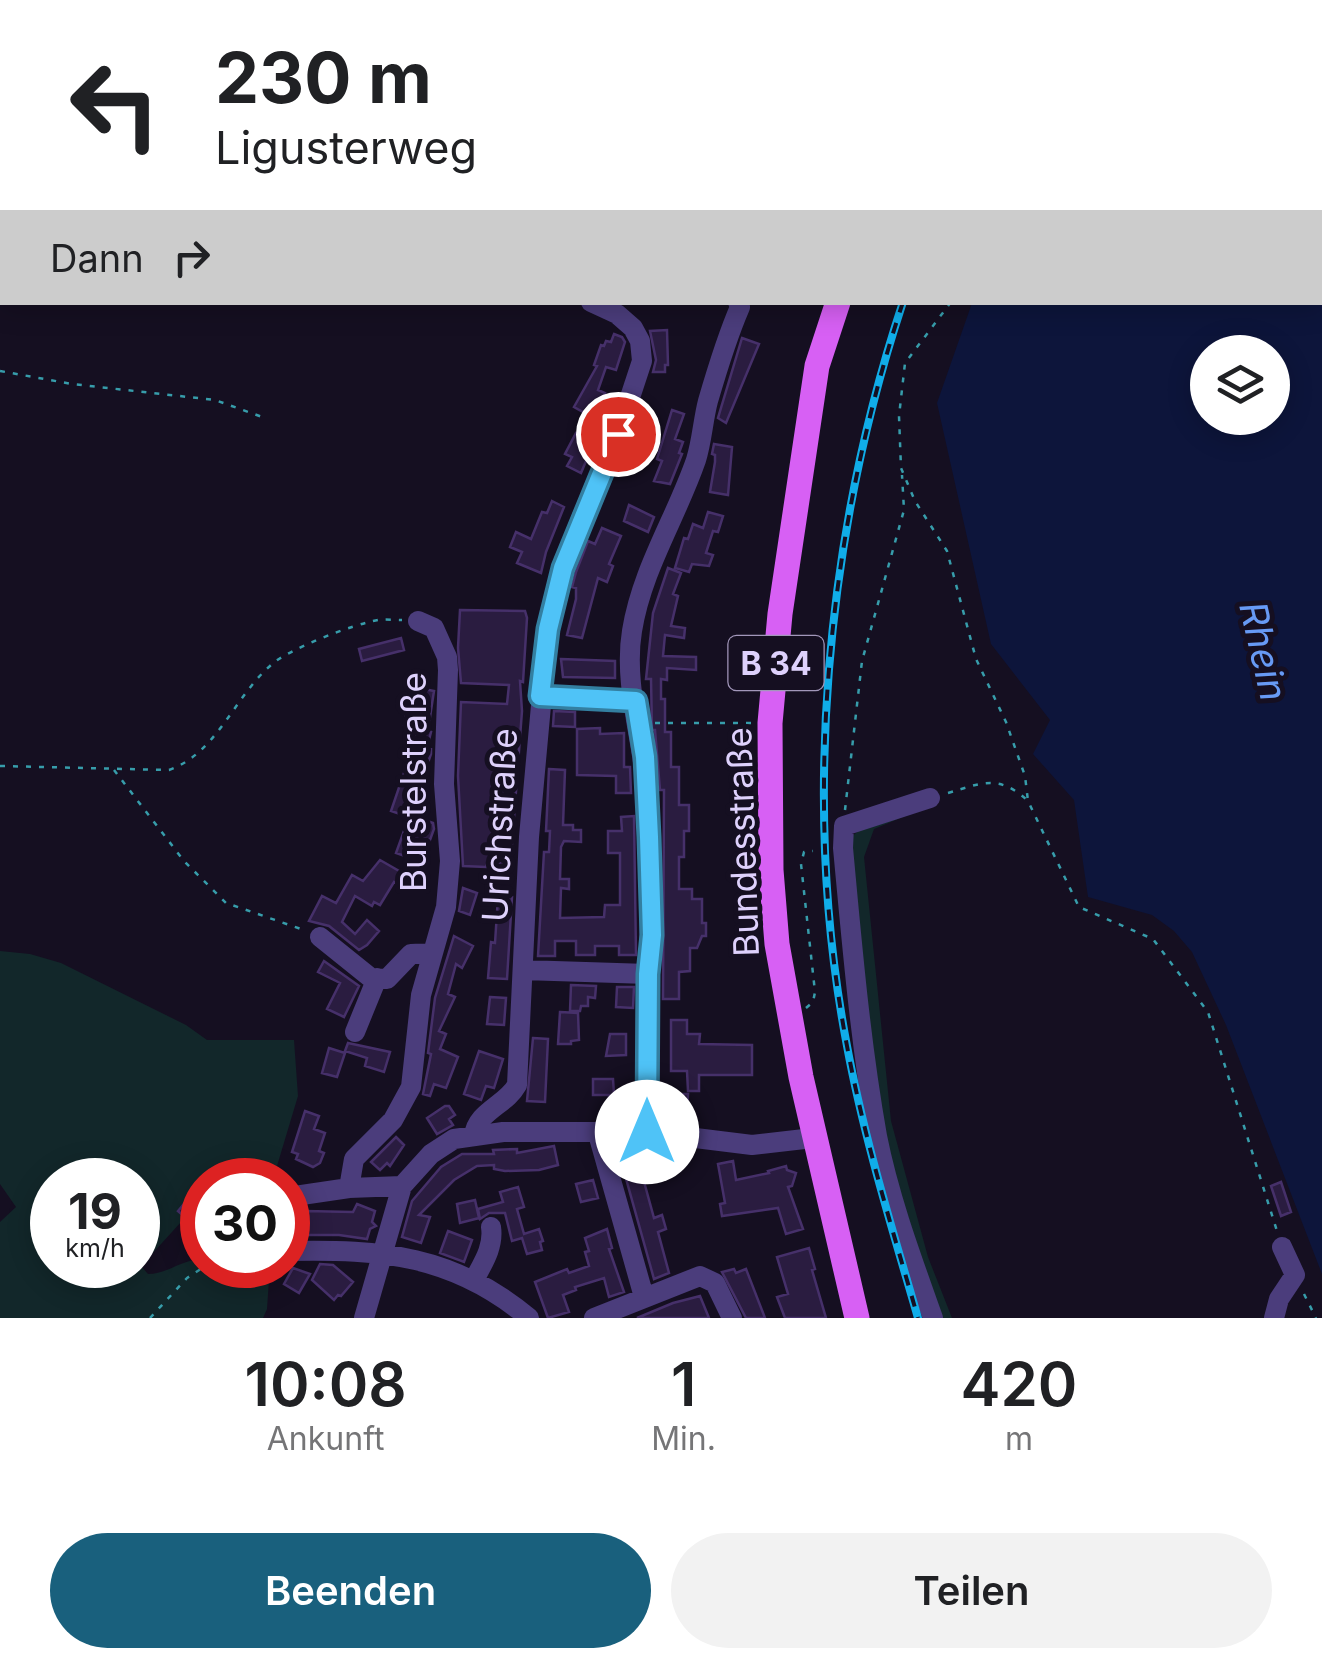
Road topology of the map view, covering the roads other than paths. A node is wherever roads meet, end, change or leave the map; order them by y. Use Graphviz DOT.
graph roads {
  1 [pos="598,305"];
  2 [pos="739,305"];
  3 [pos="837,305"];
  4 [pos="418,621"];
  5 [pos="540,696"];
  6 [pos="637,712"];
  7 [pos="930,798"];
  8 [pos="320,937"];
  9 [pos="431,953"];
  10 [pos="524,970"];
  11 [pos="648,974"];
  12 [pos="377,978"];
  13 [pos="355,1032"];
  14 [pos="647,1132"];
  15 [pos="598,1134"];
  16 [pos="474,1136"];
  17 [pos="812,1138"];
  18 [pos="402,1186"];
  19 [pos="349,1188"];
  20 [pos="310,1194"];
  21 [pos="491,1227"];
  22 [pos="1282,1247"];
  23 [pos="310,1251"];
  24 [pos="382,1253"];
  25 [pos="474,1280"];
  26 [pos="644,1297"];
  27 [pos="364,1318"];
  28 [pos="529,1318"];
  29 [pos="594,1318"];
  30 [pos="732,1318"];
  31 [pos="857,1318"];
  32 [pos="933,1318"];
  33 [pos="1274,1318"];
  1 -- 5 [label="street, Urichstraße"];
  2 -- 6 [label="street"];
  3 -- 17 [label="main road, Bundesstraße / B 34"];
  4 -- 9 [label="street, Burstelstraße"];
  5 -- 6 [label="street"];
  5 -- 10 [label="street, Urichstraße"];
  6 -- 11 [label="street"];
  7 -- 32 [label="street"];
  8 -- 12 [label="street"];
  9 -- 12 [label="street"];
  9 -- 19 [label="street, Burstelstraße"];
  10 -- 11 [label="street"];
  10 -- 16 [label="street, Urichstraße"];
  11 -- 14 [label="street"];
  12 -- 13 [label="street"];
  14 -- 15 [label="street"];
  14 -- 17 [label="street"];
  15 -- 16 [label="street"];
  15 -- 26 [label="street"];
  16 -- 18 [label="street"];
  17 -- 31 [label="main road, Bundesstraße / B 34"];
  18 -- 19 [label="street"];
  18 -- 24 [label="street"];
  19 -- 20 [label="street"];
  21 -- 25 [label="street"];
  22 -- 33 [label="street"];
  23 -- 24 [label="street"];
  24 -- 25 [label="street"];
  24 -- 27 [label="street"];
  25 -- 28 [label="street"];
  26 -- 29 [label="street"];
  26 -- 30 [label="street"];
}
